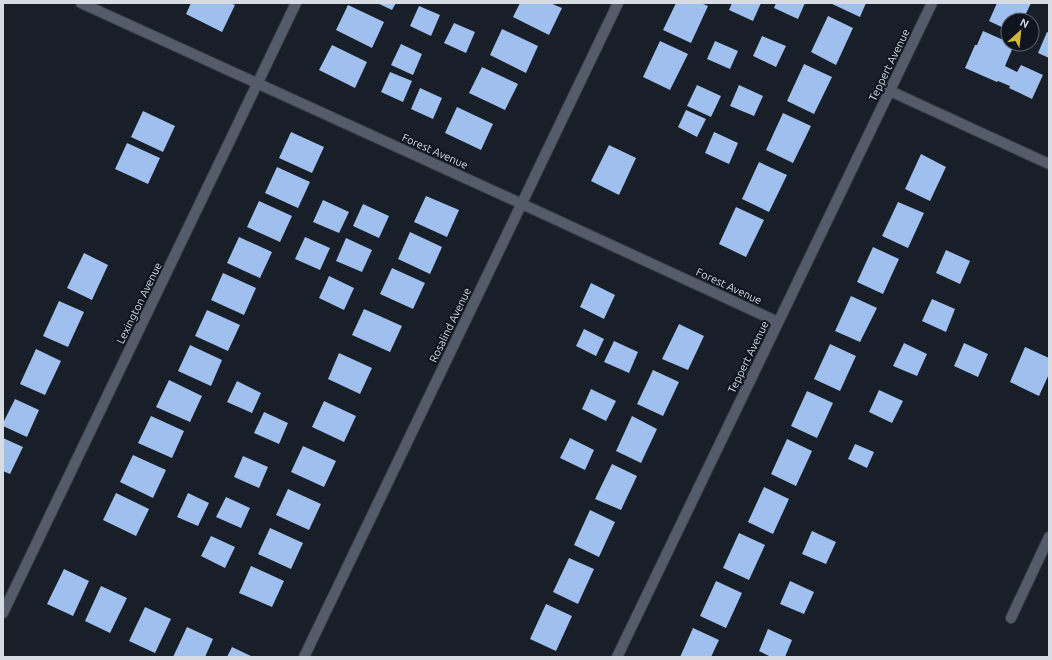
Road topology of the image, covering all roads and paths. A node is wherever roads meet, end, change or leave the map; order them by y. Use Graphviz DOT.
graph roads {
  1 [pos="81,3"];
  2 [pos="296,3"];
  3 [pos="618,3"];
  4 [pos="932,3"];
  5 [pos="257,84"];
  6 [pos="890,91"];
  7 [pos="1049,164"];
  8 [pos="522,204"];
  9 [pos="778,322"];
  10 [pos="1049,537"];
  11 [pos="3,613"];
  12 [pos="1011,618"];
  13 [pos="304,657"];
  14 [pos="618,657"];
  1 -- 5 [label="street, Forest Avenue"];
  2 -- 5 [label="street, Lexington Avenue"];
  3 -- 8 [label="street, Rosalind Avenue"];
  4 -- 6 [label="street, Teppert Avenue"];
  5 -- 8 [label="street, Forest Avenue"];
  5 -- 11 [label="street, Lexington Avenue"];
  6 -- 7 [label="street"];
  6 -- 9 [label="street, Teppert Avenue"];
  8 -- 9 [label="street, Forest Avenue"];
  8 -- 13 [label="street, Rosalind Avenue"];
  9 -- 14 [label="street, Teppert Avenue"];
  10 -- 12 [label="street"];
}
